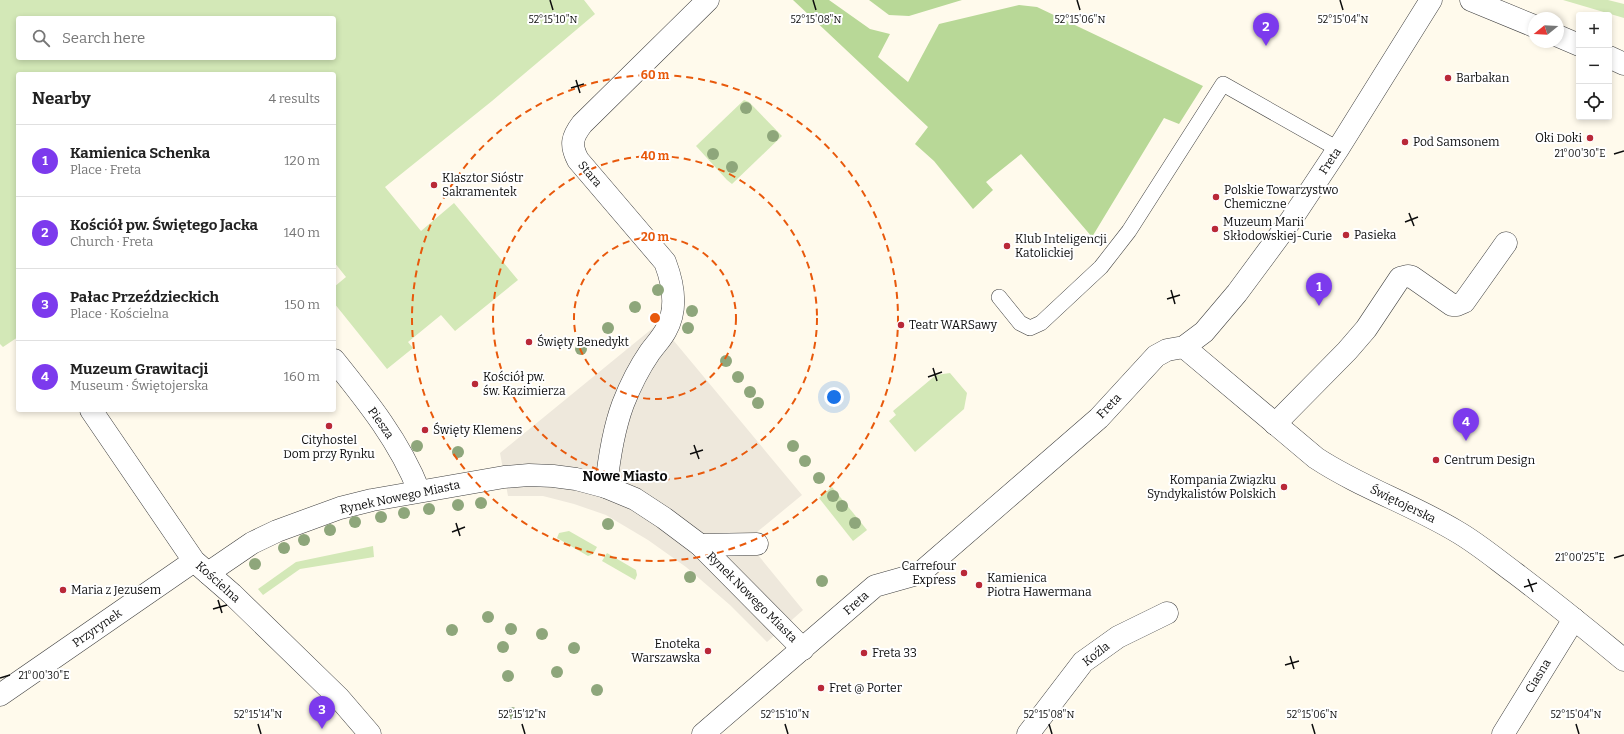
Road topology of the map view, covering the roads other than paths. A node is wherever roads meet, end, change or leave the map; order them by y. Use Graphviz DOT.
graph roads {
  1 [pos="708,0"];
  2 [pos="1432,0"];
  3 [pos="1471,0"];
  4 [pos="1528,24"];
  5 [pos="1564,39"];
  6 [pos="1576,44"];
  7 [pos="1612,58"];
  8 [pos="1624,64"];
  9 [pos="1338,149"];
  10 [pos="1506,243"];
  11 [pos="999,297"];
  12 [pos="1184,347"];
  13 [pos="336,363"];
  14 [pos="94,412"];
  15 [pos="1275,424"];
  16 [pos="606,487"];
  17 [pos="419,491"];
  18 [pos="757,544"];
  19 [pos="700,545"];
  20 [pos="201,567"];
  21 [pos="1167,613"];
  22 [pos="1574,619"];
  23 [pos="803,649"];
  24 [pos="1624,660"];
  25 [pos="0,695"];
  26 [pos="370,734"];
  27 [pos="703,734"];
  28 [pos="1028,734"];
  29 [pos="1503,734"];
  1 -- 16 [label="street, Stara"];
  2 -- 9 [label="street, Freta"];
  3 -- 4 [label="street"];
  5 -- 6 [label="street"];
  7 -- 8 [label="street"];
  9 -- 11 [label="lane"];
  9 -- 12 [label="street, Freta"];
  10 -- 15 [label="street"];
  12 -- 15 [label="street, Świętojerska"];
  12 -- 23 [label="street, Freta"];
  13 -- 17 [label="street, Piesza"];
  14 -- 20 [label="street, Kościelna"];
  15 -- 22 [label="street, Świętojerska"];
  16 -- 17 [label="street, Rynek Nowego Miasta"];
  16 -- 19 [label="street, Rynek Nowego Miasta"];
  17 -- 20 [label="street, Rynek Nowego Miasta"];
  18 -- 19 [label="street, Rynek Nowego Miasta"];
  19 -- 23 [label="street, Rynek Nowego Miasta"];
  20 -- 25 [label="street, Przyrynek"];
  20 -- 26 [label="street, Kościelna"];
  21 -- 28 [label="street, Koźla"];
  22 -- 24 [label="street, Świętojerska"];
  22 -- 29 [label="street, Ciasna"];
  23 -- 27 [label="street, Freta"];
}
